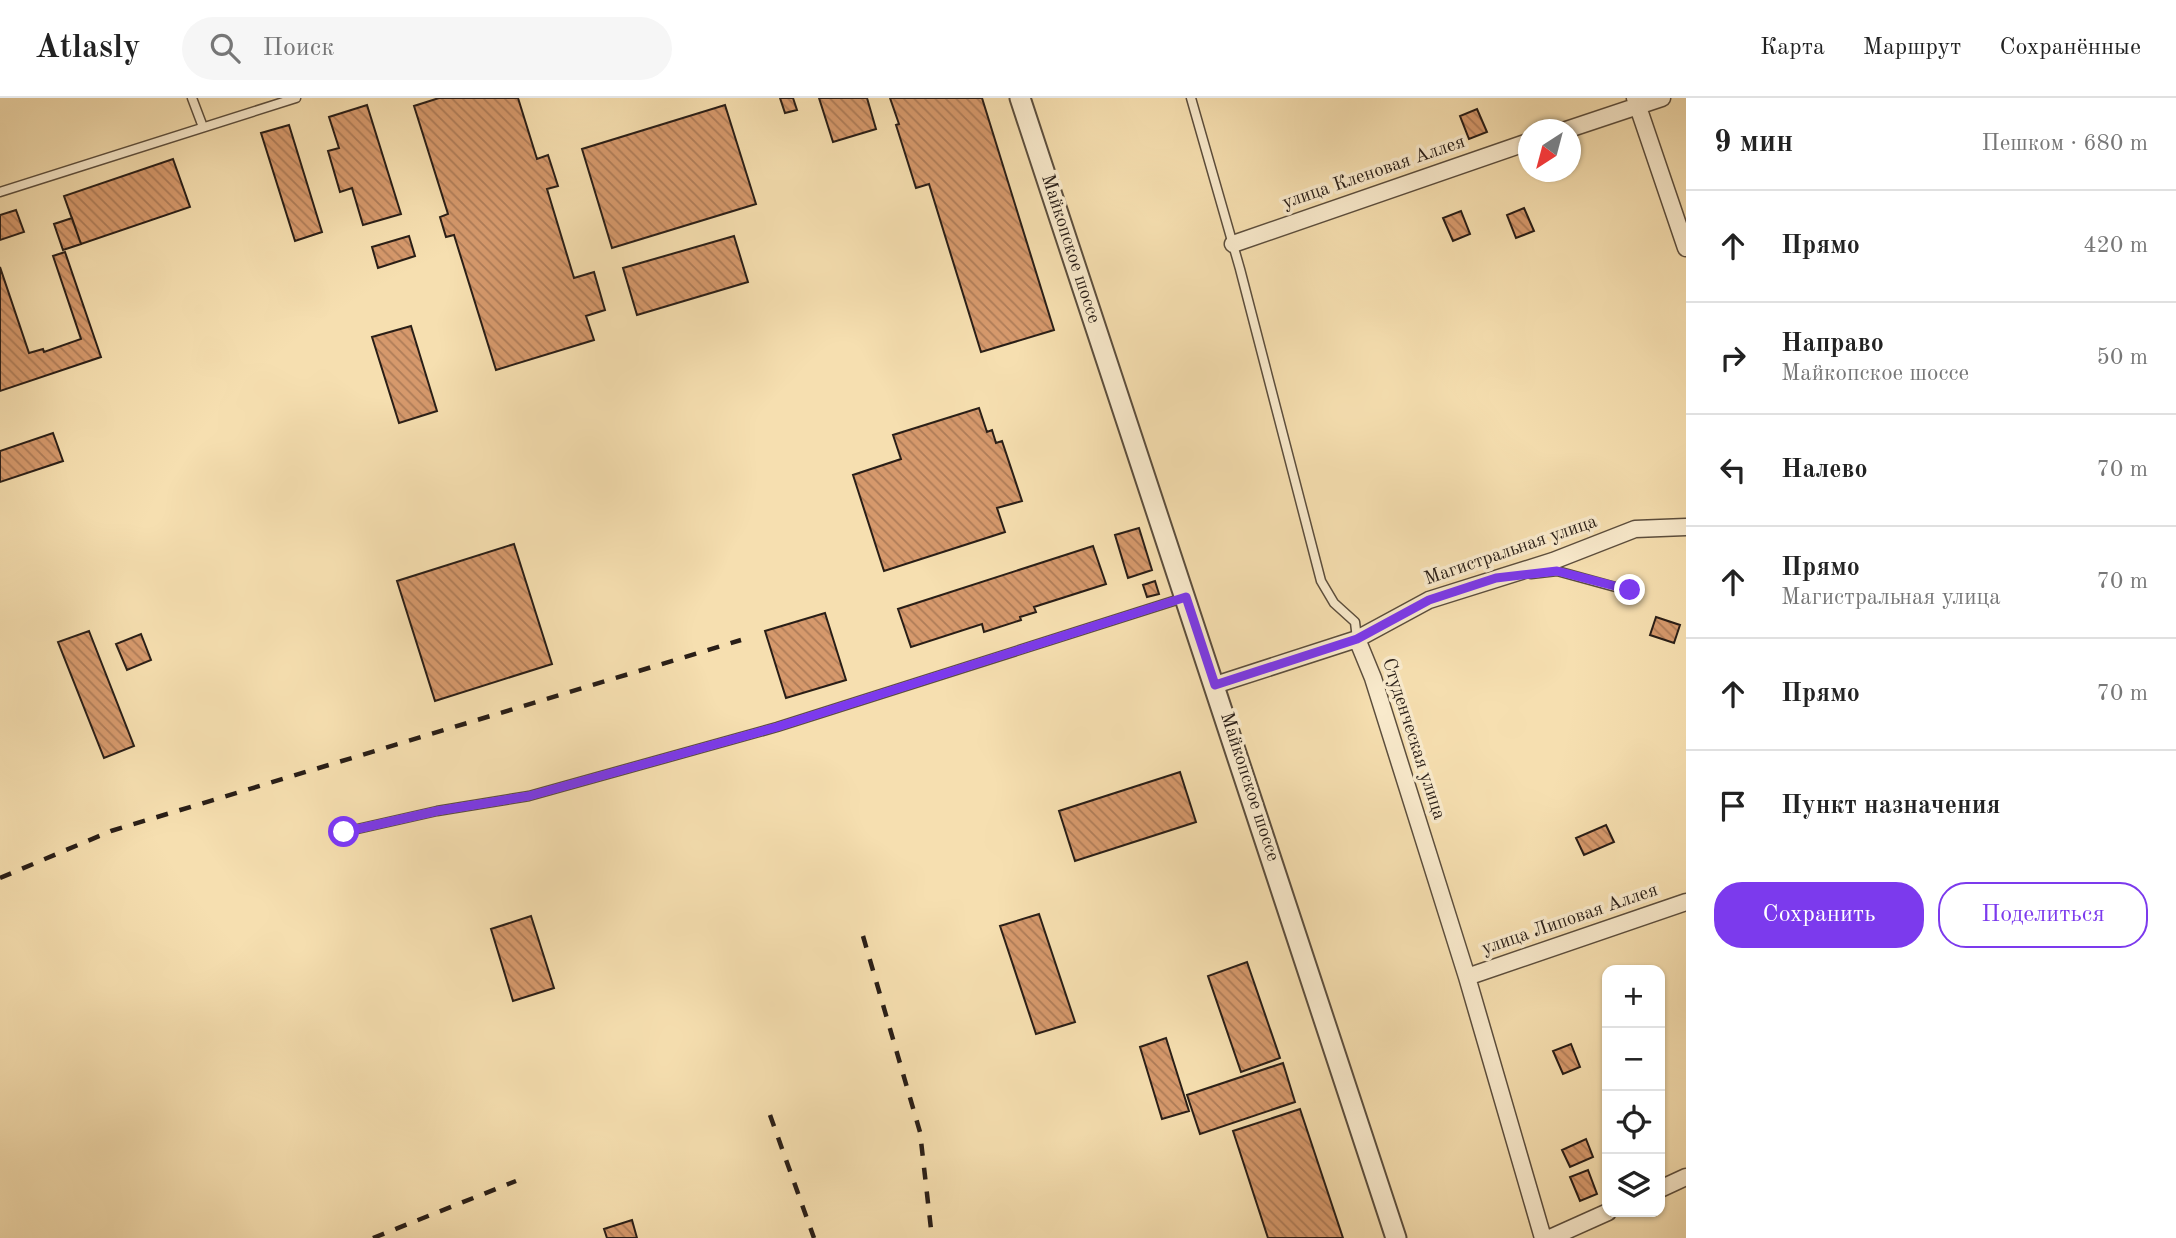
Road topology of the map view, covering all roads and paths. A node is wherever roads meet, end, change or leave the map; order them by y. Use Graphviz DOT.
graph roads {
  1 [pos="192,98"];
  2 [pos="296,98"];
  3 [pos="1020,98"];
  4 [pos="1191,98"];
  5 [pos="1662,98"];
  6 [pos="1636,102"];
  7 [pos="1581,124"];
  8 [pos="203,127"];
  9 [pos="1518,145"];
  10 [pos="0,192"];
  11 [pos="1233,244"];
  12 [pos="1686,248"];
  13 [pos="1686,527"];
  14 [pos="1496,578"];
  15 [pos="1630,590"];
  16 [pos="1186,597"];
  17 [pos="1357,639"];
  18 [pos="1215,685"];
  19 [pos="344,832"];
  20 [pos="1686,902"];
  21 [pos="1467,977"];
  22 [pos="1686,1177"];
  23 [pos="1665,1187"];
  24 [pos="1602,1215"];
  25 [pos="1396,1238"];
  26 [pos="1543,1238"];
  27 [pos="1550,1238"];
  1 -- 8 [label="lane"];
  2 -- 8 [label="lane"];
  3 -- 16 [label="street, Майкопское шоссе"];
  4 -- 11 [label="lane, Студенческая улица"];
  5 -- 6 [label="street"];
  6 -- 7 [label="street"];
  6 -- 12 [label="street"];
  8 -- 10 [label="lane"];
  9 -- 11 [label="street, улица Кленовая Аллея"];
  11 -- 17 [label="lane, Студенческая улица"];
  13 -- 14 [label="street, Магистральная улица"];
  14 -- 15 [label="lane"];
  14 -- 17 [label="street, Магистральная улица"];
  16 -- 18 [label="street, Майкопское шоссе"];
  16 -- 19 [label="lane"];
  17 -- 18 [label="street, Магистральная улица"];
  17 -- 21 [label="street, Студенческая улица"];
  18 -- 25 [label="street, Майкопское шоссе"];
  20 -- 21 [label="street, улица Липовая Аллея"];
  21 -- 26 [label="street, Студенческая улица"];
  22 -- 23 [label="street"];
  24 -- 27 [label="street"];
}
